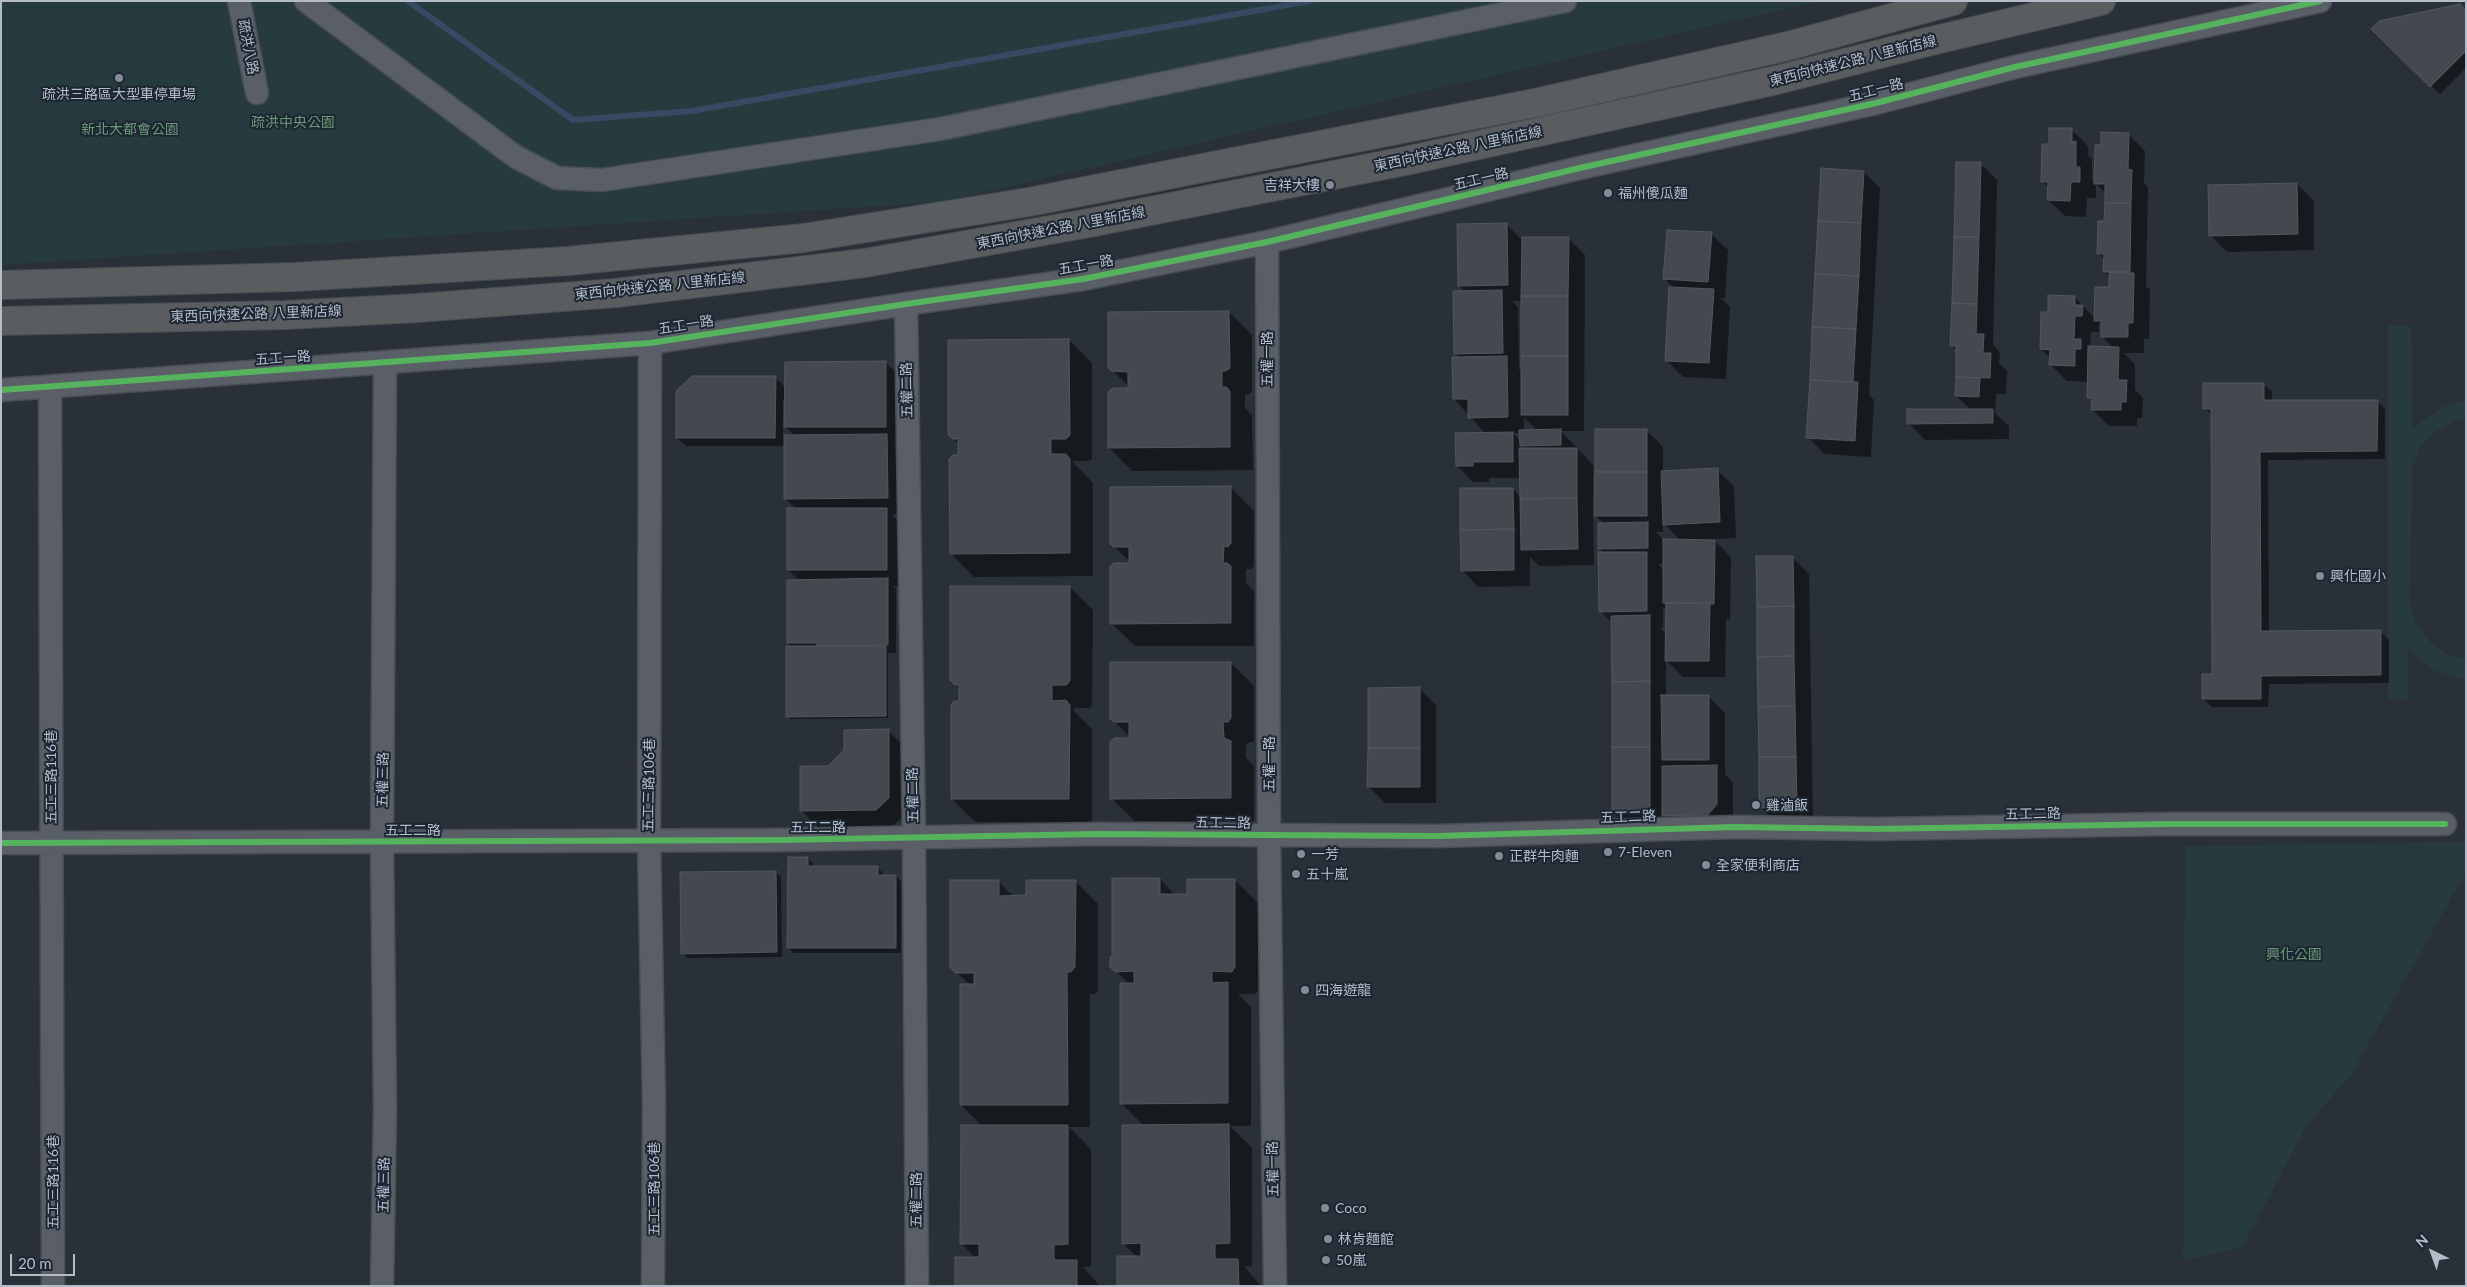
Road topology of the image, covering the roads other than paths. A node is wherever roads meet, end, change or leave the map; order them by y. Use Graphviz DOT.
graph roads {
  1 [pos="239,1"];
  2 [pos="306,1"];
  3 [pos="1565,1"];
  4 [pos="1953,1"];
  5 [pos="2101,1"];
  6 [pos="2320,1"];
  7 [pos="257,93"];
  8 [pos="1267,242"];
  9 [pos="1,285"];
  10 [pos="906,304"];
  11 [pos="1,321"];
  12 [pos="650,343"];
  13 [pos="384,364"];
  14 [pos="50,388"];
  15 [pos="1,390"];
  16 [pos="2445,824"];
  17 [pos="1270,836"];
  18 [pos="914,839"];
  19 [pos="648,841"];
  20 [pos="52,842"];
  21 [pos="1,843"];
  22 [pos="382,843"];
  23 [pos="54,1286"];
  24 [pos="382,1286"];
  25 [pos="653,1286"];
  26 [pos="917,1286"];
  27 [pos="1275,1286"];
  1 -- 7 [label="street, 疏洪八路"];
  2 -- 3 [label="street"];
  4 -- 9 [label="highway, 東西向快速公路 八里新店線"];
  5 -- 11 [label="highway, 東西向快速公路 八里新店線"];
  6 -- 8 [label="street, 五工一路"];
  8 -- 10 [label="street, 五工一路"];
  8 -- 17 [label="street, 五權一路"];
  10 -- 12 [label="street, 五工一路"];
  10 -- 18 [label="street, 五權二路"];
  12 -- 13 [label="street, 五工一路"];
  12 -- 19 [label="street, 五工三路106巷"];
  13 -- 14 [label="street, 五工一路"];
  13 -- 22 [label="street, 五權三路"];
  14 -- 15 [label="street, 五工一路"];
  14 -- 20 [label="street, 五工三路116巷"];
  16 -- 17 [label="street, 五工二路"];
  17 -- 18 [label="street, 五工二路"];
  17 -- 27 [label="street, 五權一路"];
  18 -- 19 [label="street, 五工二路"];
  18 -- 26 [label="street, 五權二路"];
  19 -- 22 [label="street, 五工二路"];
  19 -- 25 [label="street, 五工三路106巷"];
  20 -- 21 [label="street, 五工二路"];
  20 -- 22 [label="street, 五工二路"];
  20 -- 23 [label="street, 五工三路116巷"];
  22 -- 24 [label="street, 五權三路"];
}
